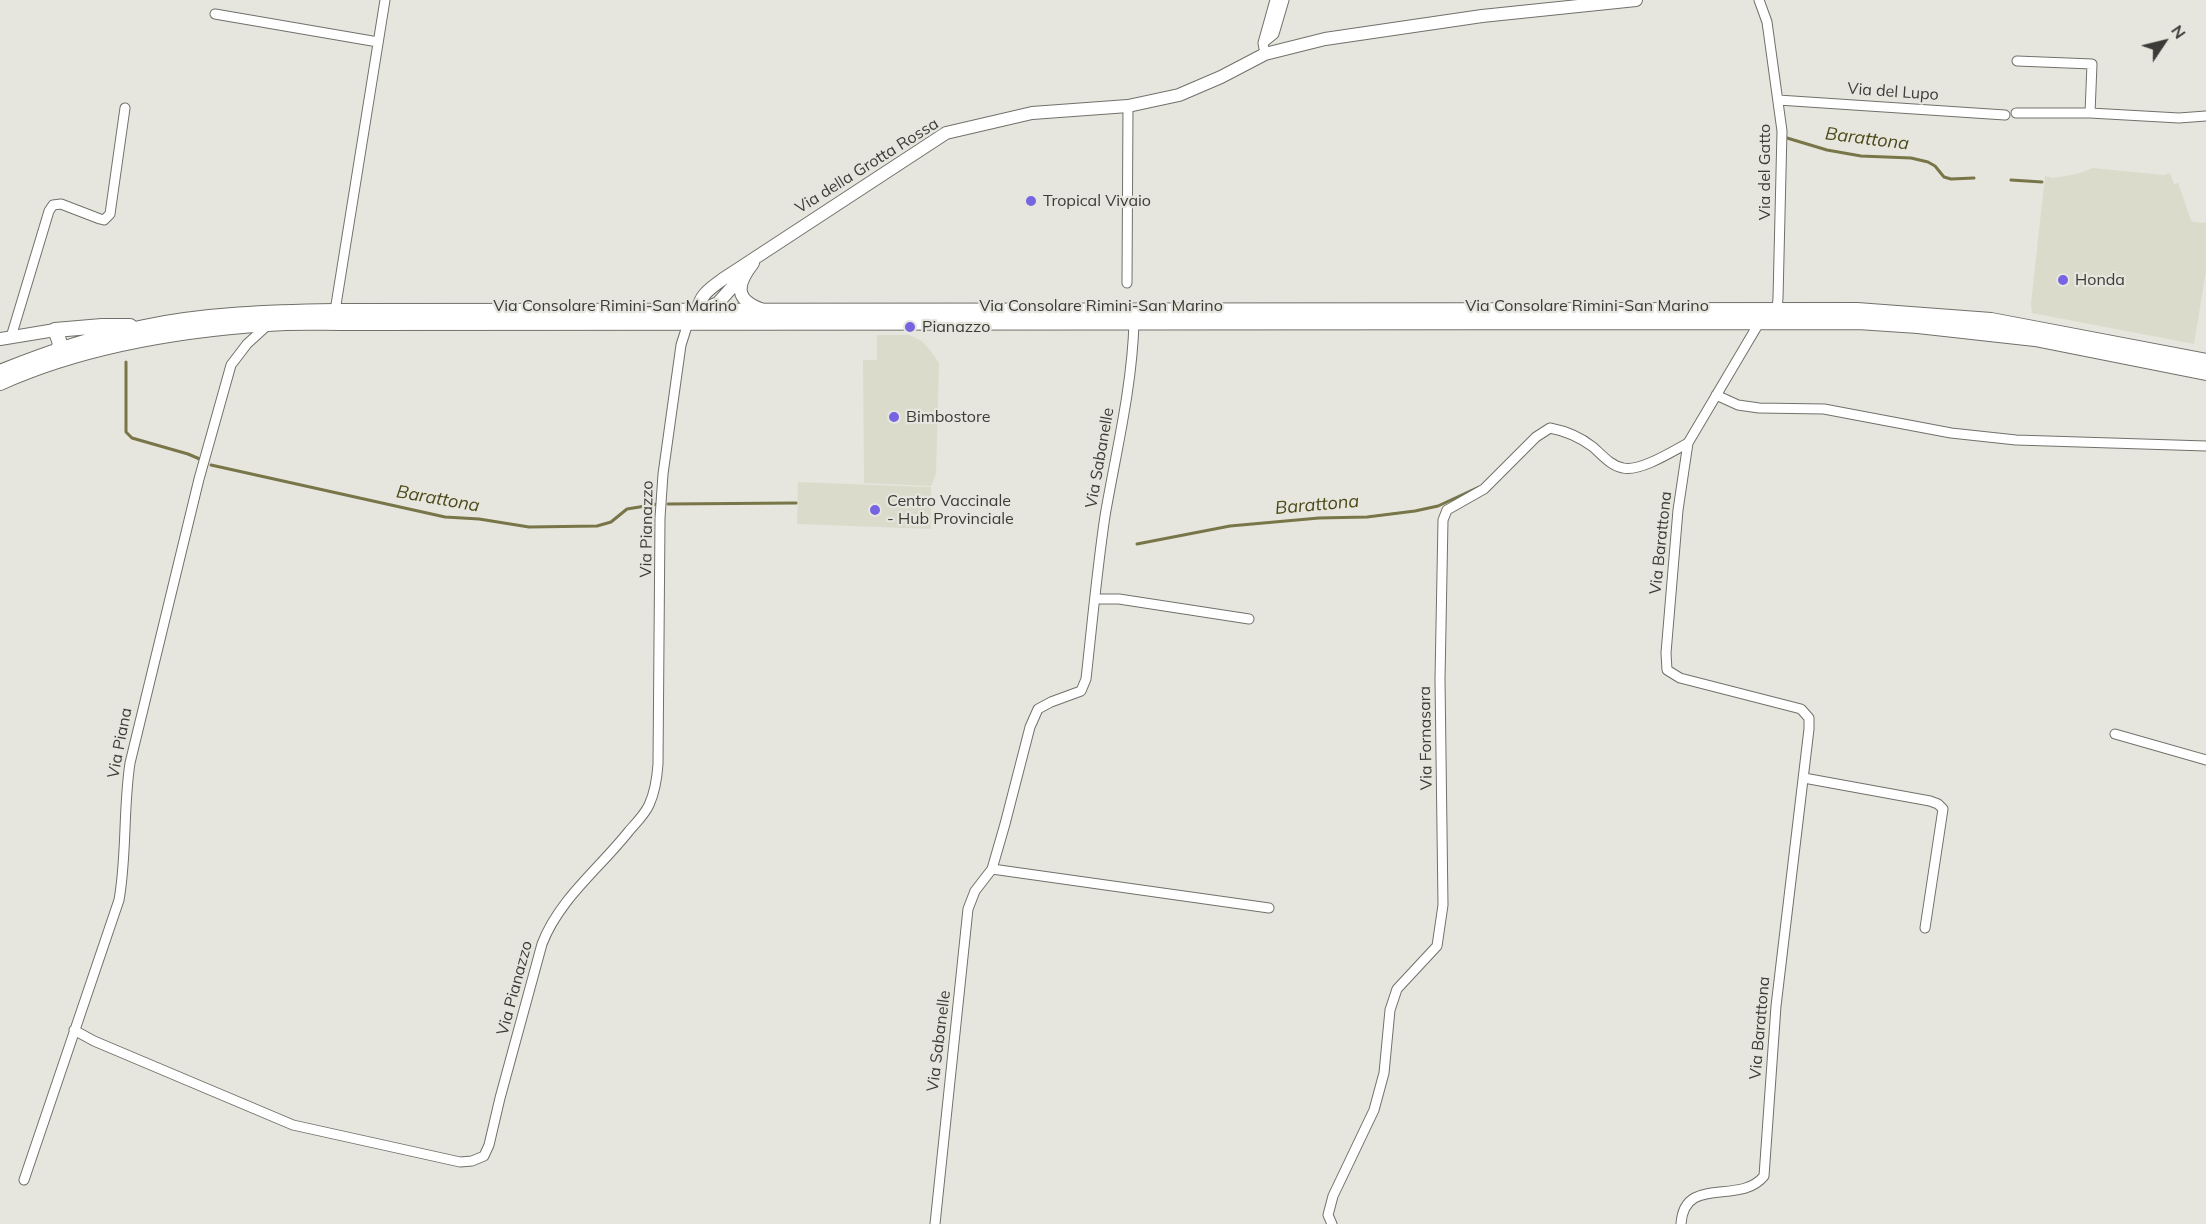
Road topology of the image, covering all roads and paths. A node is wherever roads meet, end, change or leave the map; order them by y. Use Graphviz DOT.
graph roads {
  1 [pos="385,0"];
  2 [pos="1275,0"];
  3 [pos="1284,0"];
  4 [pos="1635,0"];
  5 [pos="1759,0"];
  6 [pos="215,14"];
  7 [pos="378,42"];
  8 [pos="1264,49"];
  9 [pos="2017,61"];
  10 [pos="1778,100"];
  11 [pos="1128,106"];
  12 [pos="125,108"];
  13 [pos="2016,113"];
  14 [pos="2090,113"];
  15 [pos="2005,115"];
  16 [pos="2206,116"];
  17 [pos="757,257"];
  18 [pos="742,276"];
  19 [pos="1127,283"];
  20 [pos="1777,309"];
  21 [pos="335,311"];
  22 [pos="698,311"];
  23 [pos="765,311"];
  24 [pos="1134,322"];
  25 [pos="270,323"];
  26 [pos="688,323"];
  27 [pos="1759,323"];
  28 [pos="144,327"];
  29 [pos="5,338"];
  30 [pos="57,340"];
  31 [pos="2206,361"];
  32 [pos="0,372"];
  33 [pos="2206,373"];
  34 [pos="0,383"];
  35 [pos="1716,395"];
  36 [pos="1688,443"];
  37 [pos="2206,446"];
  38 [pos="1095,599"];
  39 [pos="1249,619"];
  40 [pos="2115,734"];
  41 [pos="2206,760"];
  42 [pos="1804,777"];
  43 [pos="992,868"];
  44 [pos="1269,908"];
  45 [pos="1925,928"];
  46 [pos="74,1030"];
  47 [pos="24,1179"];
  48 [pos="935,1224"];
  49 [pos="1332,1224"];
  50 [pos="1682,1224"];
  1 -- 7 [label="street"];
  2 -- 8 [label="street"];
  3 -- 8 [label="street"];
  4 -- 8 [label="street, Via della Grotta Rossa"];
  5 -- 10 [label="street, Via del Gatto"];
  6 -- 7 [label="street"];
  7 -- 21 [label="street"];
  8 -- 11 [label="street, Via della Grotta Rossa"];
  9 -- 14 [label="street"];
  10 -- 15 [label="street, Via del Lupo"];
  10 -- 20 [label="street, Via del Gatto"];
  11 -- 17 [label="street, Via della Grotta Rossa"];
  11 -- 19 [label="street, Via Consolare Rimini-San Marino"];
  12 -- 29 [label="street"];
  13 -- 14 [label="street"];
  14 -- 16 [label="street"];
  17 -- 18 [label="street, Via della Grotta Rossa"];
  17 -- 22 [label="street, Via della Grotta Rossa"];
  18 -- 22 [label="street, Via della Grotta Rossa"];
  18 -- 23 [label="street"];
  20 -- 23 [label="main road, Via Consolare Rimini-San Marino"];
  20 -- 27 [label="street"];
  20 -- 31 [label="main road, Via Consolare Rimini-San Marino"];
  21 -- 22 [label="main road, Via Consolare Rimini-San Marino"];
  21 -- 28 [label="main road, Via Consolare Rimini-San Marino"];
  22 -- 23 [label="main road, Via Consolare Rimini-San Marino"];
  22 -- 26 [label="street"];
  24 -- 26 [label="main road, Via Consolare Rimini-San Marino"];
  24 -- 27 [label="main road, Via Consolare Rimini-San Marino"];
  24 -- 38 [label="street, Via Sabanelle"];
  25 -- 26 [label="main road, Via Consolare Rimini-San Marino"];
  25 -- 34 [label="main road, Via Consolare Rimini-San Marino"];
  25 -- 46 [label="street, Via Piana"];
  26 -- 46 [label="street, Via Pianazzo"];
  27 -- 33 [label="main road, Via Consolare Rimini-San Marino"];
  27 -- 35 [label="street, Via Barattona"];
  28 -- 30 [label="main road, Via Consolare Rimini-San Marino"];
  28 -- 30 [label="main road"];
  29 -- 30 [label="street"];
  30 -- 32 [label="main road, Via Consolare Rimini-San Marino"];
  35 -- 36 [label="street, Via Barattona"];
  35 -- 37 [label="street"];
  36 -- 42 [label="street, Via Barattona"];
  36 -- 49 [label="street, Via Fornasara"];
  38 -- 39 [label="street"];
  38 -- 43 [label="street, Via Sabanelle"];
  40 -- 41 [label="street"];
  42 -- 45 [label="street"];
  42 -- 50 [label="street, Via Barattona"];
  43 -- 44 [label="street"];
  43 -- 48 [label="street, Via Sabanelle"];
  46 -- 47 [label="street, Via Piana"];
}
